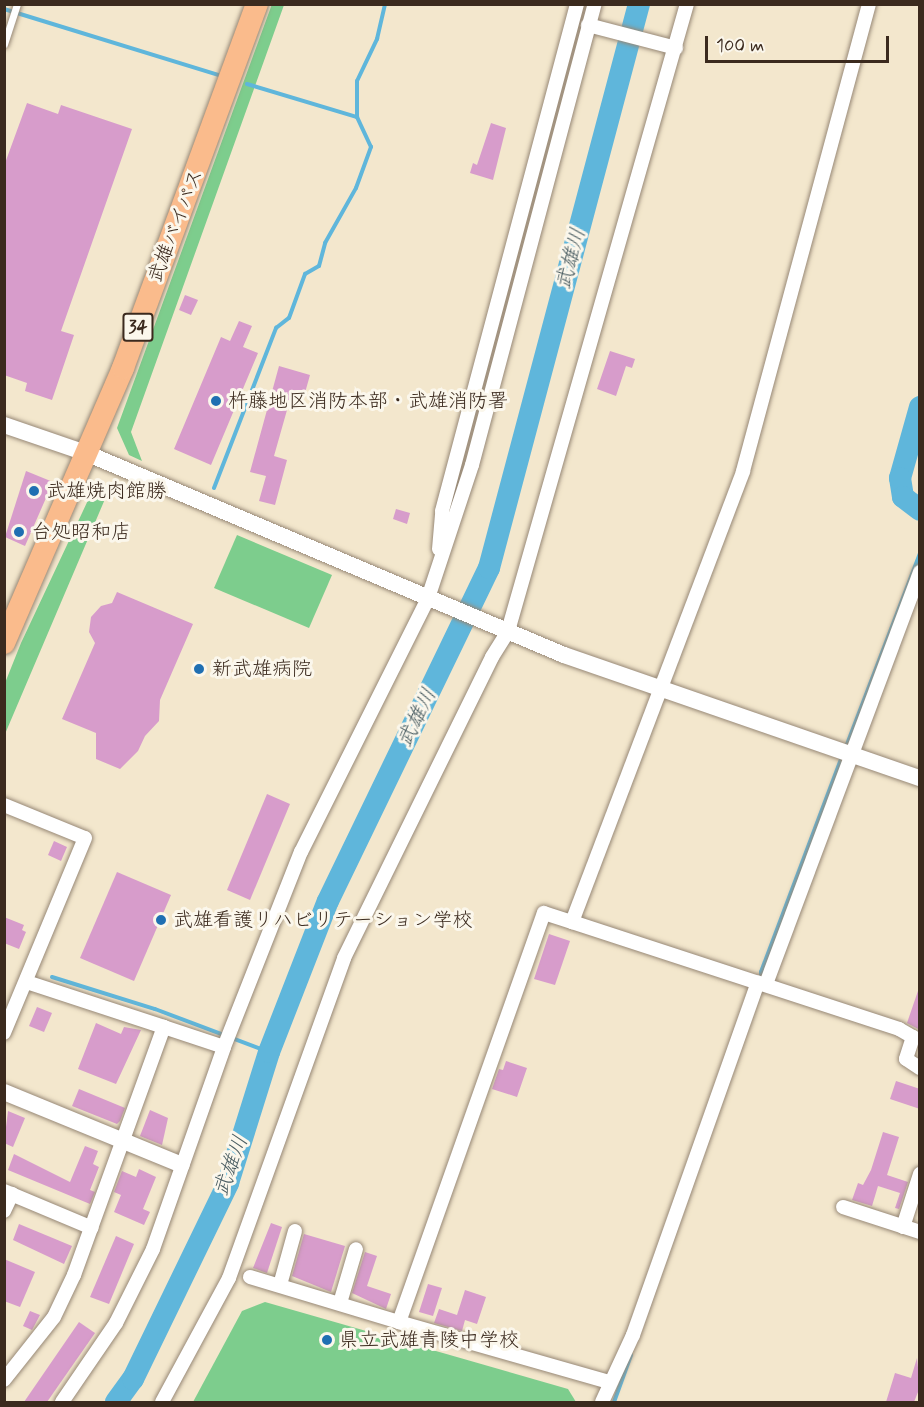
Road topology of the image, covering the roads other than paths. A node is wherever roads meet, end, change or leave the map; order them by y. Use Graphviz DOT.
graph roads {
  1 [pos="257,4"];
  2 [pos="577,4"];
  3 [pos="595,4"];
  4 [pos="687,4"];
  5 [pos="869,4"];
  6 [pos="16,6"];
  7 [pos="588,25"];
  8 [pos="4,44"];
  9 [pos="676,48"];
  10 [pos="4,425"];
  11 [pos="86,453"];
  12 [pos="437,569"];
  13 [pos="920,572"];
  14 [pos="429,598"];
  15 [pos="507,631"];
  16 [pos="4,644"];
  17 [pos="659,690"];
  18 [pos="852,755"];
  19 [pos="920,778"];
  20 [pos="4,805"];
  21 [pos="572,922"];
  22 [pos="26,982"];
  23 [pos="762,983"];
  24 [pos="164,1027"];
  25 [pos="4,1033"];
  26 [pos="224,1047"];
  27 [pos="920,1068"];
  28 [pos="4,1092"];
  29 [pos="124,1143"];
  30 [pos="182,1165"];
  31 [pos="920,1174"];
  32 [pos="8,1192"];
  33 [pos="843,1207"];
  34 [pos="4,1211"];
  35 [pos="903,1227"];
  36 [pos="92,1228"];
  37 [pos="295,1231"];
  38 [pos="920,1232"];
  39 [pos="356,1249"];
  40 [pos="250,1277"];
  41 [pos="280,1285"];
  42 [pos="340,1303"];
  43 [pos="399,1322"];
  44 [pos="4,1380"];
  45 [pos="609,1382"];
  46 [pos="62,1402"];
  47 [pos="162,1402"];
  48 [pos="602,1402"];
  1 -- 11 [label="highway, 武雄バイパス / 34"];
  2 -- 12 [label="street"];
  3 -- 7 [label="street"];
  4 -- 9 [label="street"];
  5 -- 17 [label="street"];
  6 -- 8 [label="lane"];
  7 -- 9 [label="street"];
  7 -- 12 [label="street"];
  9 -- 15 [label="street"];
  10 -- 11 [label="street"];
  11 -- 14 [label="street"];
  11 -- 16 [label="highway, 武雄バイパス / 34"];
  12 -- 14 [label="street"];
  13 -- 18 [label="street"];
  14 -- 15 [label="street"];
  14 -- 26 [label="street"];
  15 -- 17 [label="street"];
  15 -- 47 [label="street"];
  17 -- 18 [label="street"];
  17 -- 21 [label="street"];
  18 -- 19 [label="street"];
  18 -- 23 [label="street"];
  20 -- 22 [label="street"];
  21 -- 23 [label="street"];
  21 -- 43 [label="street"];
  22 -- 24 [label="street"];
  22 -- 25 [label="street"];
  23 -- 27 [label="street"];
  23 -- 45 [label="street"];
  24 -- 26 [label="street"];
  24 -- 29 [label="street"];
  26 -- 30 [label="street"];
  28 -- 29 [label="street"];
  29 -- 30 [label="street"];
  29 -- 36 [label="street"];
  30 -- 46 [label="street"];
  31 -- 35 [label="street"];
  32 -- 34 [label="street"];
  32 -- 36 [label="street"];
  33 -- 35 [label="street"];
  35 -- 38 [label="street"];
  36 -- 44 [label="street"];
  37 -- 41 [label="street"];
  39 -- 42 [label="street"];
  40 -- 41 [label="street"];
  41 -- 42 [label="street"];
  42 -- 43 [label="street"];
  43 -- 45 [label="street"];
  45 -- 48 [label="street"];
}
